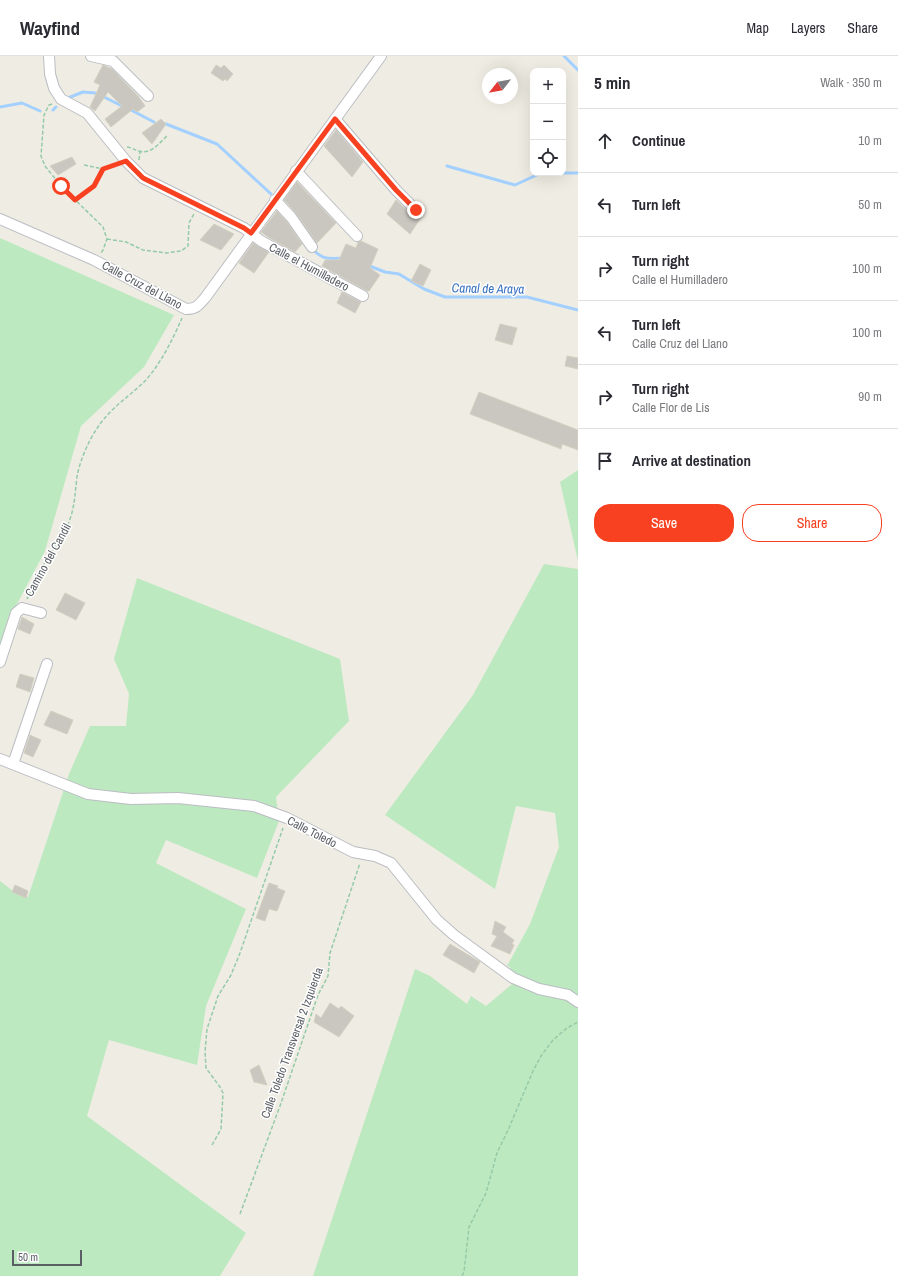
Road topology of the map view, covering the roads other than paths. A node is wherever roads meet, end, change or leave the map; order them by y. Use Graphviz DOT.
graph roads {
  1 [pos="49,56"];
  2 [pos="91,56"];
  3 [pos="381,56"];
  4 [pos="148,96"];
  5 [pos="335,119"];
  6 [pos="296,171"];
  7 [pos="275,200"];
  8 [pos="416,210"];
  9 [pos="0,219"];
  10 [pos="251,233"];
  11 [pos="357,236"];
  12 [pos="312,247"];
  13 [pos="363,296"];
  14 [pos="41,613"];
  15 [pos="0,662"];
  16 [pos="47,664"];
  17 [pos="0,759"];
  18 [pos="13,764"];
  19 [pos="578,1002"];
  1 -- 10 [label="street, Calle el Humilladero"];
  2 -- 4 [label="street"];
  3 -- 5 [label="street, Calle Cruz del Llano"];
  5 -- 6 [label="street, Calle Cruz del Llano"];
  5 -- 8 [label="street"];
  6 -- 7 [label="street, Calle Cruz del Llano"];
  6 -- 11 [label="street"];
  7 -- 10 [label="street, Calle Cruz del Llano"];
  7 -- 12 [label="street"];
  9 -- 10 [label="street, Calle Cruz del Llano"];
  10 -- 13 [label="street, Calle el Humilladero"];
  14 -- 15 [label="street, Camino del Candil"];
  16 -- 18 [label="street"];
  17 -- 18 [label="street, Calle Toledo"];
  18 -- 19 [label="street, Calle Toledo"];
}
